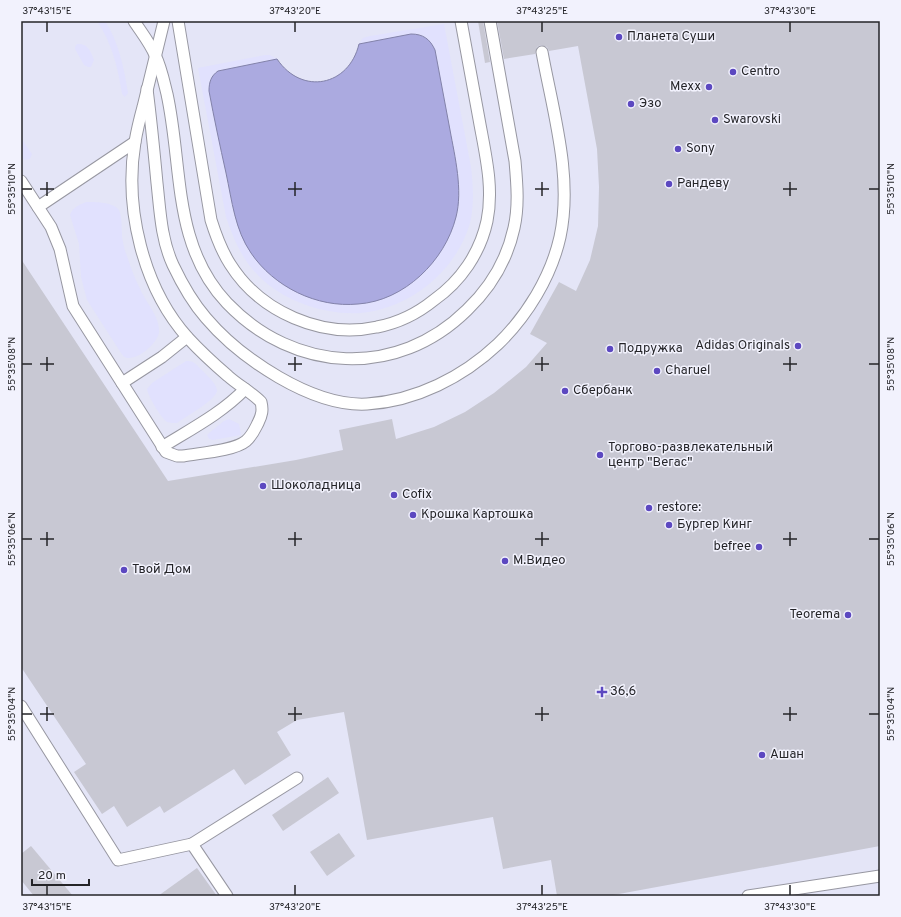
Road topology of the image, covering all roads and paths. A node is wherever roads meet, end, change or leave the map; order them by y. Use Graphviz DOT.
graph roads {
  1 [pos="134,21"];
  2 [pos="164,21"];
  3 [pos="178,21"];
  4 [pos="461,21"];
  5 [pos="490,21"];
  6 [pos="542,52"];
  7 [pos="156,56"];
  8 [pos="147,89"];
  9 [pos="135,142"];
  10 [pos="21,180"];
  11 [pos="38,207"];
  12 [pos="188,337"];
  13 [pos="122,383"];
  14 [pos="244,389"];
  15 [pos="162,447"];
  16 [pos="21,706"];
  17 [pos="297,778"];
  18 [pos="192,844"];
  19 [pos="880,876"];
  20 [pos="227,896"];
  21 [pos="748,896"];
  1 -- 7 [label="lane"];
  2 -- 7 [label="lane"];
  3 -- 4 [label="lane"];
  5 -- 7 [label="lane"];
  6 -- 8 [label="lane"];
  7 -- 8 [label="lane"];
  8 -- 9 [label="lane"];
  9 -- 11 [label="lane"];
  9 -- 12 [label="lane"];
  10 -- 11 [label="lane"];
  11 -- 13 [label="lane"];
  12 -- 13 [label="lane"];
  12 -- 14 [label="lane"];
  13 -- 15 [label="lane"];
  14 -- 15 [label="lane"];
  14 -- 15 [label="lane"];
  16 -- 18 [label="lane"];
  17 -- 18 [label="lane"];
  18 -- 20 [label="lane"];
  19 -- 21 [label="lane"];
}
